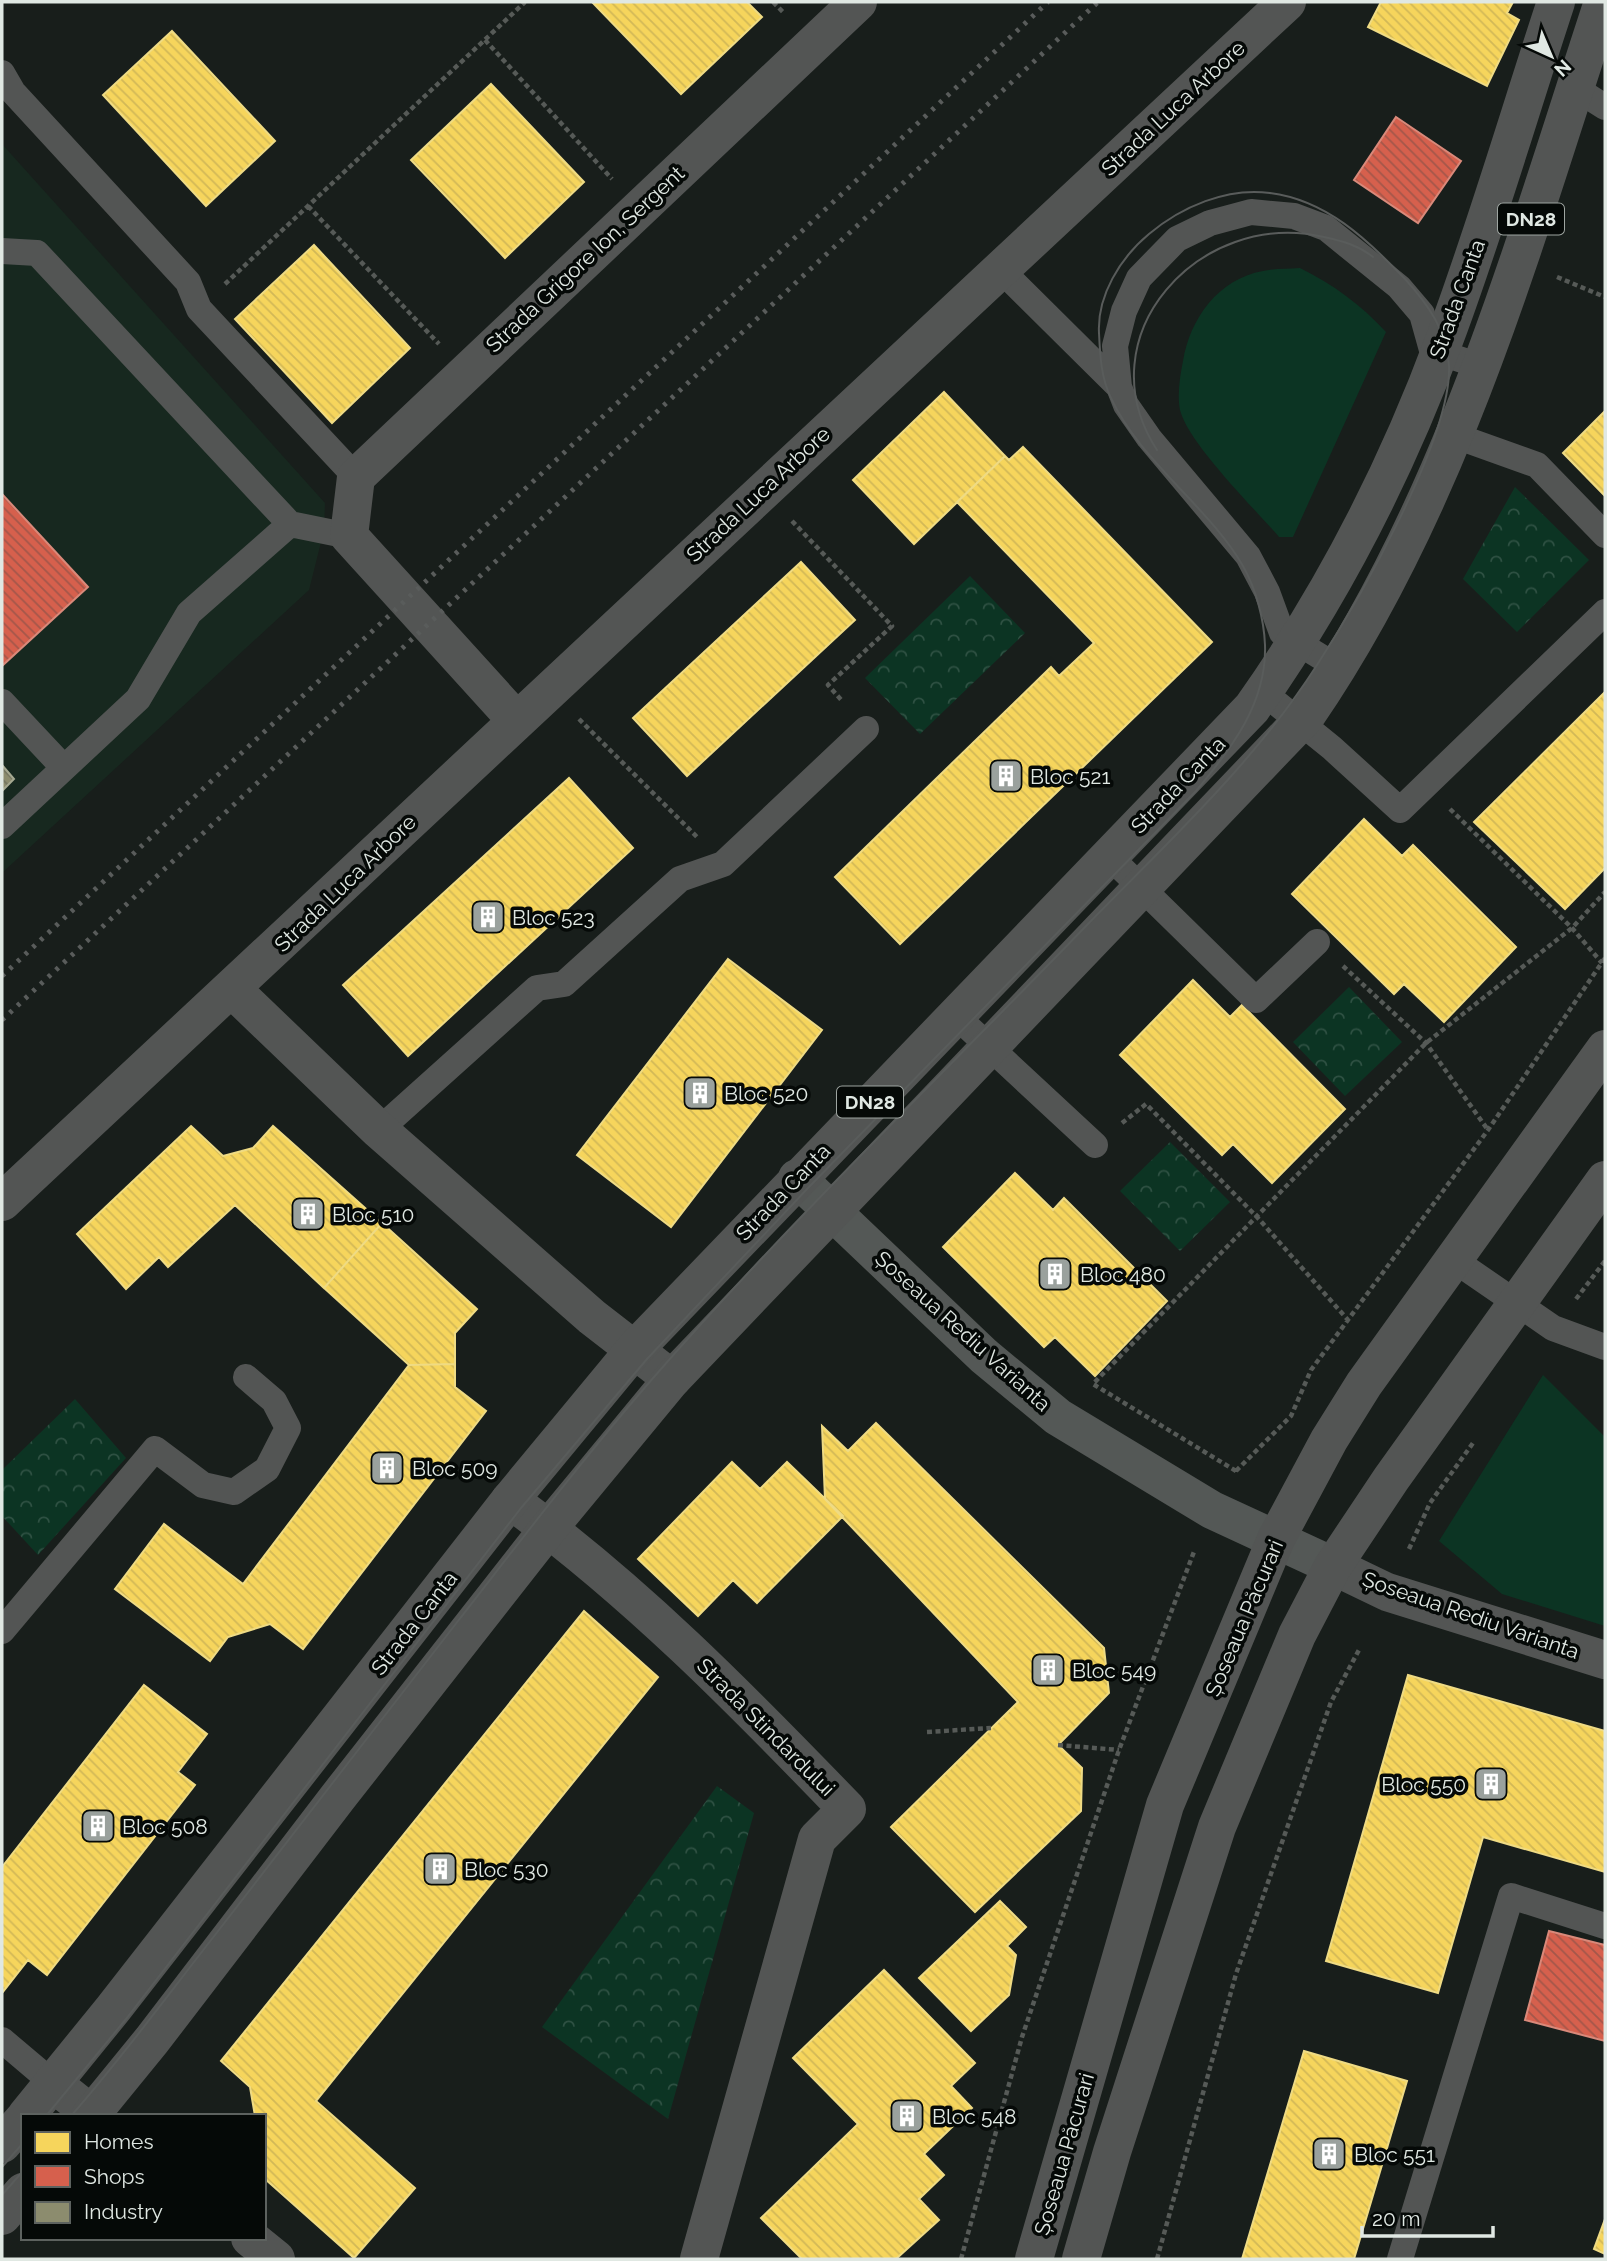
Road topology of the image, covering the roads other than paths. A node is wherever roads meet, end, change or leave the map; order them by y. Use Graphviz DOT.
graph roads {
  1 [pos="858,2"];
  2 [pos="1287,2"];
  3 [pos="1556,2"];
  4 [pos="1603,2"];
  5 [pos="2,73"];
  6 [pos="1590,97"];
  7 [pos="2,251"];
  8 [pos="1001,270"];
  9 [pos="1439,352"];
  10 [pos="1480,366"];
  11 [pos="1119,387"];
  12 [pos="1453,435"];
  13 [pos="356,477"];
  14 [pos="290,524"];
  15 [pos="1605,534"];
  16 [pos="349,536"];
  17 [pos="1605,612"];
  18 [pos="1296,642"];
  19 [pos="1339,668"];
  20 [pos="1263,692"];
  21 [pos="2,702"];
  22 [pos="516,720"];
  23 [pos="1301,722"];
  24 [pos="866,729"];
  25 [pos="64,768"];
  26 [pos="2,826"];
  27 [pos="1109,856"];
  28 [pos="1144,889"];
  29 [pos="1317,942"];
  30 [pos="233,990"];
  31 [pos="955,1015"];
  32 [pos="991,1048"];
  33 [pos="1605,1049"];
  34 [pos="379,1130"];
  35 [pos="1095,1145"];
  36 [pos="797,1178"];
  37 [pos="1605,1180"];
  38 [pos="2,1202"];
  39 [pos="832,1212"];
  40 [pos="1454,1260"];
  41 [pos="1517,1303"];
  42 [pos="1605,1347"];
  43 [pos="634,1350"];
  44 [pos="246,1377"];
  45 [pos="672,1379"];
  46 [pos="510,1500"];
  47 [pos="548,1529"];
  48 [pos="1276,1539"];
  49 [pos="1334,1566"];
  50 [pos="2,1632"];
  51 [pos="1605,1660"];
  52 [pos="1605,1926"];
  53 [pos="2,2040"];
  54 [pos="54,2084"];
  55 [pos="28,2114"];
  56 [pos="91,2114"];
  57 [pos="93,2114"];
  58 [pos="21,2122"];
  59 [pos="2,2144"];
  60 [pos="21,2194"];
  61 [pos="2,2216"];
  62 [pos="252,2240"];
  63 [pos="276,2259"];
  64 [pos="699,2259"];
  65 [pos="1034,2259"];
  66 [pos="1081,2259"];
  67 [pos="1400,2259"];
  1 -- 13 [label="main road, Strada Grigore Ion, Sergent"];
  2 -- 8 [label="main road, Strada Luca Arbore"];
  3 -- 9 [label="main road, Strada Canta / DN28"];
  4 -- 6 [label="main road, Strada Canta / DN28"];
  5 -- 13 [label="lane"];
  6 -- 10 [label="main road, Strada Canta / DN28"];
  7 -- 14 [label="lane"];
  8 -- 11 [label="lane"];
  8 -- 22 [label="main road, Strada Luca Arbore"];
  9 -- 10 [label="lane"];
  9 -- 11 [label="lane"];
  9 -- 18 [label="main road, Strada Canta / DN28"];
  10 -- 12 [label="main road, Strada Canta / DN28"];
  11 -- 18 [label="lane"];
  12 -- 15 [label="lane"];
  12 -- 19 [label="main road, Strada Canta / DN28"];
  13 -- 16 [label="main road"];
  14 -- 16 [label="lane"];
  14 -- 25 [label="lane"];
  16 -- 22 [label="main road"];
  17 -- 23 [label="lane"];
  18 -- 19 [label="lane"];
  18 -- 20 [label="main road, Strada Canta / DN28"];
  19 -- 23 [label="main road, Strada Canta / DN28"];
  20 -- 23 [label="lane"];
  20 -- 27 [label="main road, Strada Canta / DN28"];
  21 -- 25 [label="lane"];
  22 -- 30 [label="main road, Strada Luca Arbore"];
  23 -- 28 [label="main road, Strada Canta / DN28"];
  24 -- 34 [label="lane"];
  25 -- 26 [label="lane"];
  27 -- 28 [label="lane"];
  27 -- 31 [label="main road, Strada Canta / DN28"];
  28 -- 29 [label="lane"];
  28 -- 32 [label="main road, Strada Canta / DN28"];
  30 -- 34 [label="main road"];
  30 -- 38 [label="main road, Strada Luca Arbore"];
  31 -- 32 [label="lane"];
  31 -- 36 [label="main road, Strada Canta / DN28"];
  32 -- 35 [label="lane"];
  32 -- 39 [label="main road, Strada Canta / DN28"];
  33 -- 40 [label="main road, Șoseaua Păcurari"];
  34 -- 43 [label="main road"];
  36 -- 39 [label="street, Șoseaua Rediu Varianta"];
  36 -- 43 [label="main road, Strada Canta / DN28"];
  37 -- 41 [label="main road"];
  39 -- 45 [label="main road, Strada Canta / DN28"];
  39 -- 48 [label="street, Șoseaua Rediu Varianta"];
  40 -- 41 [label="lane"];
  40 -- 48 [label="main road, Șoseaua Păcurari"];
  41 -- 42 [label="lane"];
  41 -- 49 [label="main road"];
  43 -- 45 [label="main road"];
  43 -- 46 [label="main road, Strada Canta / DN28"];
  44 -- 50 [label="lane"];
  45 -- 47 [label="main road, Strada Canta / DN28"];
  46 -- 47 [label="main road, Strada Stindardului"];
  46 -- 54 [label="main road, Strada Canta / DN28"];
  47 -- 57 [label="main road, Strada Canta / DN28"];
  47 -- 64 [label="main road, Strada Stindardului"];
  48 -- 49 [label="street, Șoseaua Rediu Varianta"];
  48 -- 65 [label="main road, Șoseaua Păcurari"];
  49 -- 51 [label="main road, Șoseaua Rediu Varianta"];
  49 -- 66 [label="main road"];
  52 -- 67 [label="lane"];
  53 -- 54 [label="lane"];
  54 -- 55 [label="main road, Strada Canta / DN28"];
  54 -- 56 [label="main road"];
  58 -- 59 [label="main road, Strada Canta / DN28"];
  60 -- 61 [label="main road"];
  62 -- 63 [label="main road"];
}
